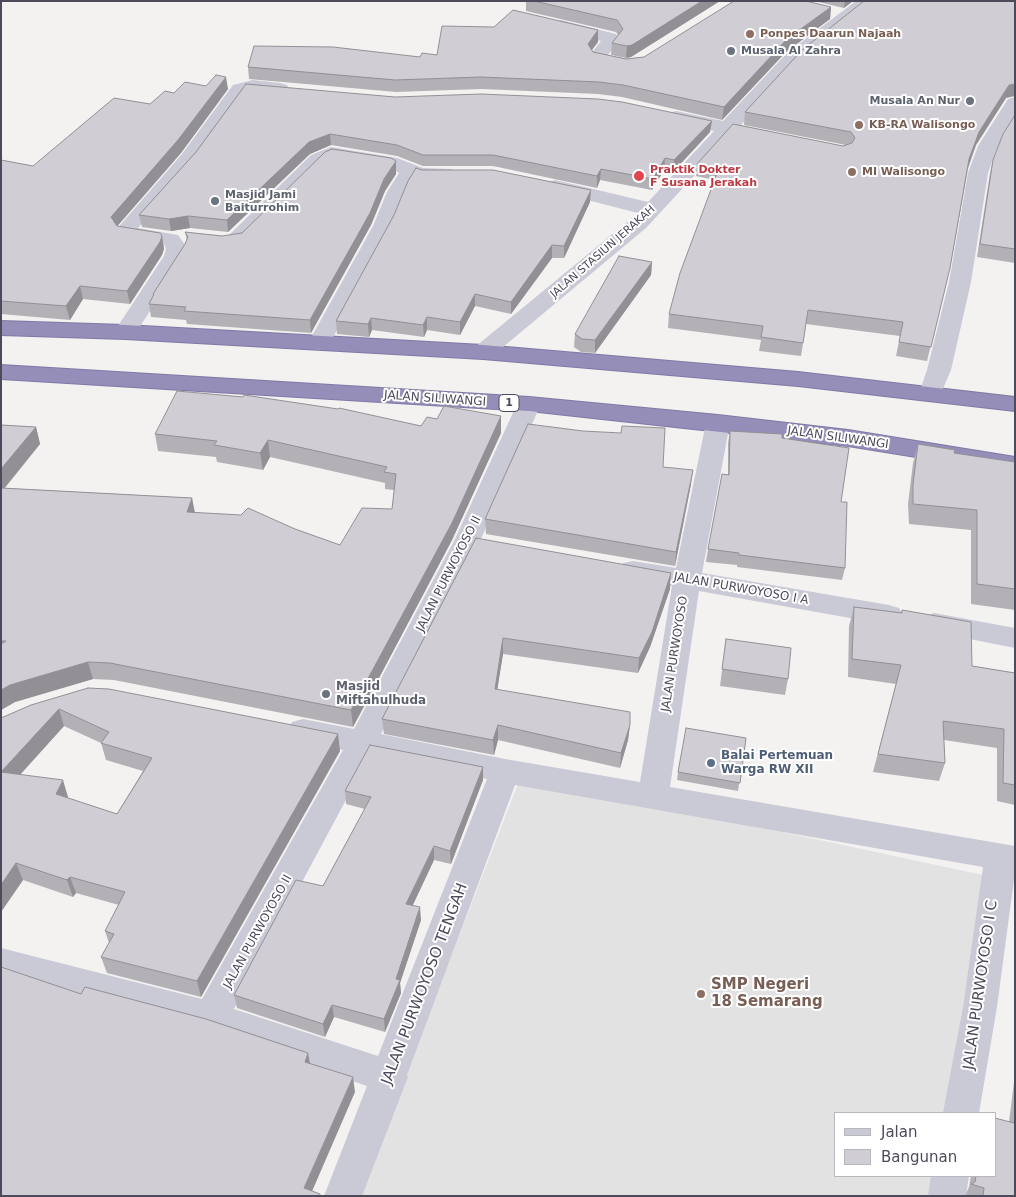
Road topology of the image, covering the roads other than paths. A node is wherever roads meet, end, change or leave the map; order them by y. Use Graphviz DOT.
graph roads {
  1 [pos="866,1"];
  2 [pos="543,22"];
  3 [pos="643,60"];
  4 [pos="299,91"];
  5 [pos="1015,103"];
  6 [pos="661,114"];
  7 [pos="728,129"];
  8 [pos="785,140"];
  9 [pos="410,172"];
  10 [pos="470,173"];
  11 [pos="538,183"];
  12 [pos="654,210"];
  13 [pos="219,240"];
  14 [pos="1,328"];
  15 [pos="125,332"];
  16 [pos="320,343"];
  17 [pos="483,352"];
  18 [pos="5,373"];
  19 [pos="931,393"];
  20 [pos="530,404"];
  21 [pos="1015,404"];
  22 [pos="718,423"];
  23 [pos="1015,465"];
  24 [pos="467,541"];
  25 [pos="496,546"];
  26 [pos="611,566"];
  27 [pos="687,579"];
  28 [pos="1015,638"];
  29 [pos="276,725"];
  30 [pos="363,742"];
  31 [pos="505,771"];
  32 [pos="653,798"];
  33 [pos="1007,858"];
  34 [pos="1,963"];
  35 [pos="211,1017"];
  36 [pos="390,1077"];
  37 [pos="961,1112"];
  38 [pos="950,1177"];
  39 [pos="343,1196"];
  40 [pos="947,1196"];
  1 -- 7 [label="street, JALAN STASIUN JERAKAH"];
  2 -- 3 [label="street"];
  4 -- 15 [label="street"];
  5 -- 19 [label="street"];
  6 -- 7 [label="street"];
  7 -- 8 [label="street"];
  7 -- 12 [label="street, JALAN STASIUN JERAKAH"];
  9 -- 10 [label="street"];
  9 -- 13 [label="street"];
  9 -- 16 [label="street"];
  11 -- 12 [label="street"];
  12 -- 17 [label="street, JALAN STASIUN JERAKAH"];
  14 -- 15 [label="highway"];
  15 -- 16 [label="highway"];
  16 -- 17 [label="highway"];
  17 -- 19 [label="highway"];
  18 -- 20 [label="highway, JALAN SILIWANGI / 1"];
  19 -- 21 [label="highway"];
  20 -- 22 [label="highway, JALAN SILIWANGI / 1"];
  20 -- 24 [label="street, JALAN PURWOYOSO II"];
  22 -- 23 [label="highway, JALAN SILIWANGI / 1"];
  22 -- 27 [label="street, JALAN PURWOYOSO"];
  24 -- 25 [label="street"];
  24 -- 30 [label="street, JALAN PURWOYOSO II"];
  26 -- 27 [label="street, JALAN PURWOYOSO I A"];
  27 -- 28 [label="street, JALAN PURWOYOSO I A"];
  27 -- 32 [label="street, JALAN PURWOYOSO"];
  29 -- 30 [label="street"];
  30 -- 31 [label="street"];
  30 -- 35 [label="street, JALAN PURWOYOSO II"];
  31 -- 32 [label="street"];
  31 -- 36 [label="street, JALAN PURWOYOSO TENGAH"];
  32 -- 33 [label="street"];
  33 -- 37 [label="street, JALAN PURWOYOSO I C"];
  34 -- 35 [label="street"];
  35 -- 36 [label="street"];
  36 -- 39 [label="street, JALAN PURWOYOSO TENGAH"];
  38 -- 40 [label="street"];
}
